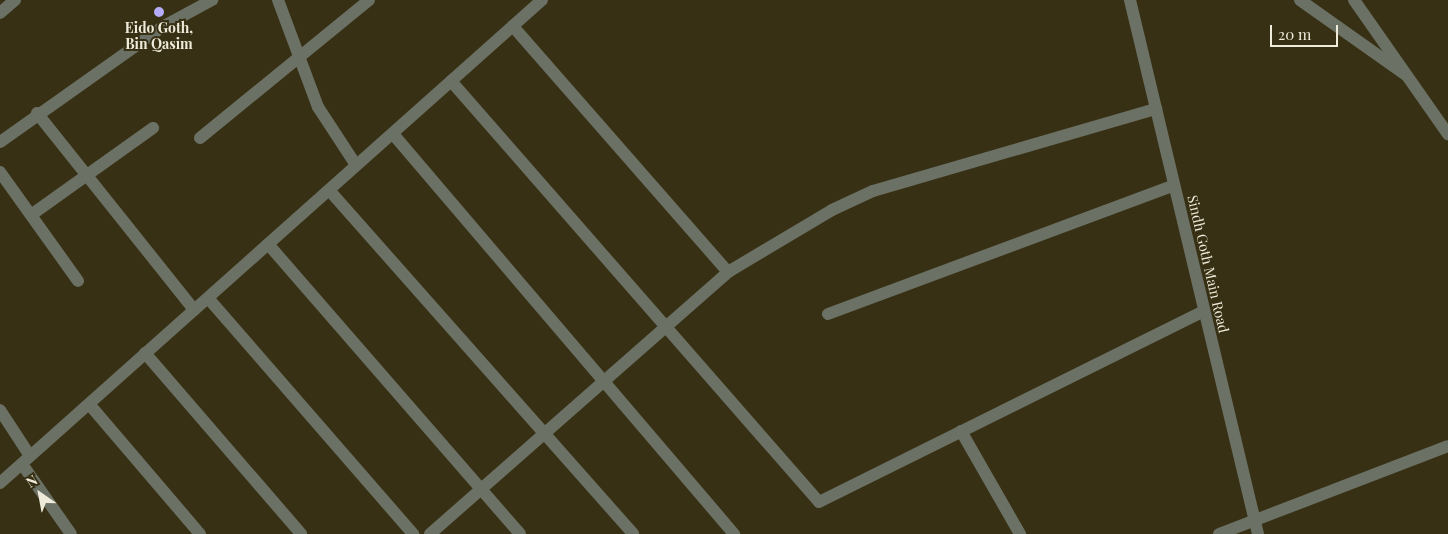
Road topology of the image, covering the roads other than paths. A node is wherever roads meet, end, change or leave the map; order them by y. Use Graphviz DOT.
graph roads {
  1 [pos="15,0"];
  2 [pos="212,0"];
  3 [pos="278,0"];
  4 [pos="369,0"];
  5 [pos="542,0"];
  6 [pos="1130,0"];
  7 [pos="1300,0"];
  8 [pos="1354,0"];
  9 [pos="0,13"];
  10 [pos="513,26"];
  11 [pos="300,59"];
  12 [pos="1408,76"];
  13 [pos="451,82"];
  14 [pos="1156,109"];
  15 [pos="37,113"];
  16 [pos="153,128"];
  17 [pos="393,134"];
  18 [pos="1448,134"];
  19 [pos="200,138"];
  20 [pos="0,142"];
  21 [pos="356,165"];
  22 [pos="0,172"];
  23 [pos="87,176"];
  24 [pos="1174,185"];
  25 [pos="329,190"];
  26 [pos="31,215"];
  27 [pos="268,244"];
  28 [pos="728,272"];
  29 [pos="78,281"];
  30 [pos="208,298"];
  31 [pos="194,310"];
  32 [pos="1203,311"];
  33 [pos="828,314"];
  34 [pos="667,326"];
  35 [pos="145,353"];
  36 [pos="603,380"];
  37 [pos="88,404"];
  38 [pos="0,410"];
  39 [pos="961,431"];
  40 [pos="546,434"];
  41 [pos="1448,446"];
  42 [pos="26,460"];
  43 [pos="0,483"];
  44 [pos="481,489"];
  45 [pos="1256,528"];
  46 [pos="71,534"];
  47 [pos="200,534"];
  48 [pos="301,534"];
  49 [pos="414,534"];
  50 [pos="430,534"];
  51 [pos="520,534"];
  52 [pos="633,534"];
  53 [pos="734,534"];
  54 [pos="1020,534"];
  55 [pos="1219,534"];
  1 -- 9 [label="street"];
  2 -- 15 [label="street"];
  3 -- 11 [label="street"];
  4 -- 11 [label="street"];
  5 -- 10 [label="street"];
  6 -- 14 [label="street, Sindh Goth Main Road"];
  7 -- 12 [label="street"];
  8 -- 12 [label="street"];
  10 -- 13 [label="street"];
  10 -- 28 [label="street"];
  11 -- 19 [label="street"];
  11 -- 21 [label="street"];
  12 -- 18 [label="street"];
  13 -- 17 [label="street"];
  13 -- 34 [label="street"];
  14 -- 24 [label="street, Sindh Goth Main Road"];
  14 -- 28 [label="street"];
  15 -- 20 [label="street"];
  15 -- 23 [label="street"];
  16 -- 23 [label="street"];
  17 -- 21 [label="street"];
  17 -- 36 [label="street"];
  21 -- 25 [label="street"];
  22 -- 26 [label="street"];
  23 -- 26 [label="street"];
  23 -- 31 [label="street"];
  24 -- 32 [label="street, Sindh Goth Main Road"];
  24 -- 33 [label="street"];
  25 -- 27 [label="street"];
  25 -- 40 [label="street"];
  26 -- 29 [label="street"];
  27 -- 30 [label="street"];
  27 -- 44 [label="street"];
  28 -- 34 [label="street"];
  30 -- 31 [label="street"];
  30 -- 49 [label="street"];
  31 -- 35 [label="street"];
  32 -- 39 [label="street"];
  32 -- 45 [label="street, Sindh Goth Main Road"];
  34 -- 36 [label="street"];
  34 -- 39 [label="street"];
  35 -- 37 [label="street"];
  35 -- 48 [label="street"];
  36 -- 40 [label="street"];
  36 -- 53 [label="street"];
  37 -- 42 [label="street"];
  37 -- 47 [label="street"];
  38 -- 42 [label="street"];
  39 -- 54 [label="street"];
  40 -- 44 [label="street"];
  40 -- 52 [label="street"];
  41 -- 45 [label="street"];
  42 -- 43 [label="street"];
  42 -- 46 [label="street"];
  44 -- 50 [label="street"];
  44 -- 51 [label="street"];
  45 -- 55 [label="street"];
}
